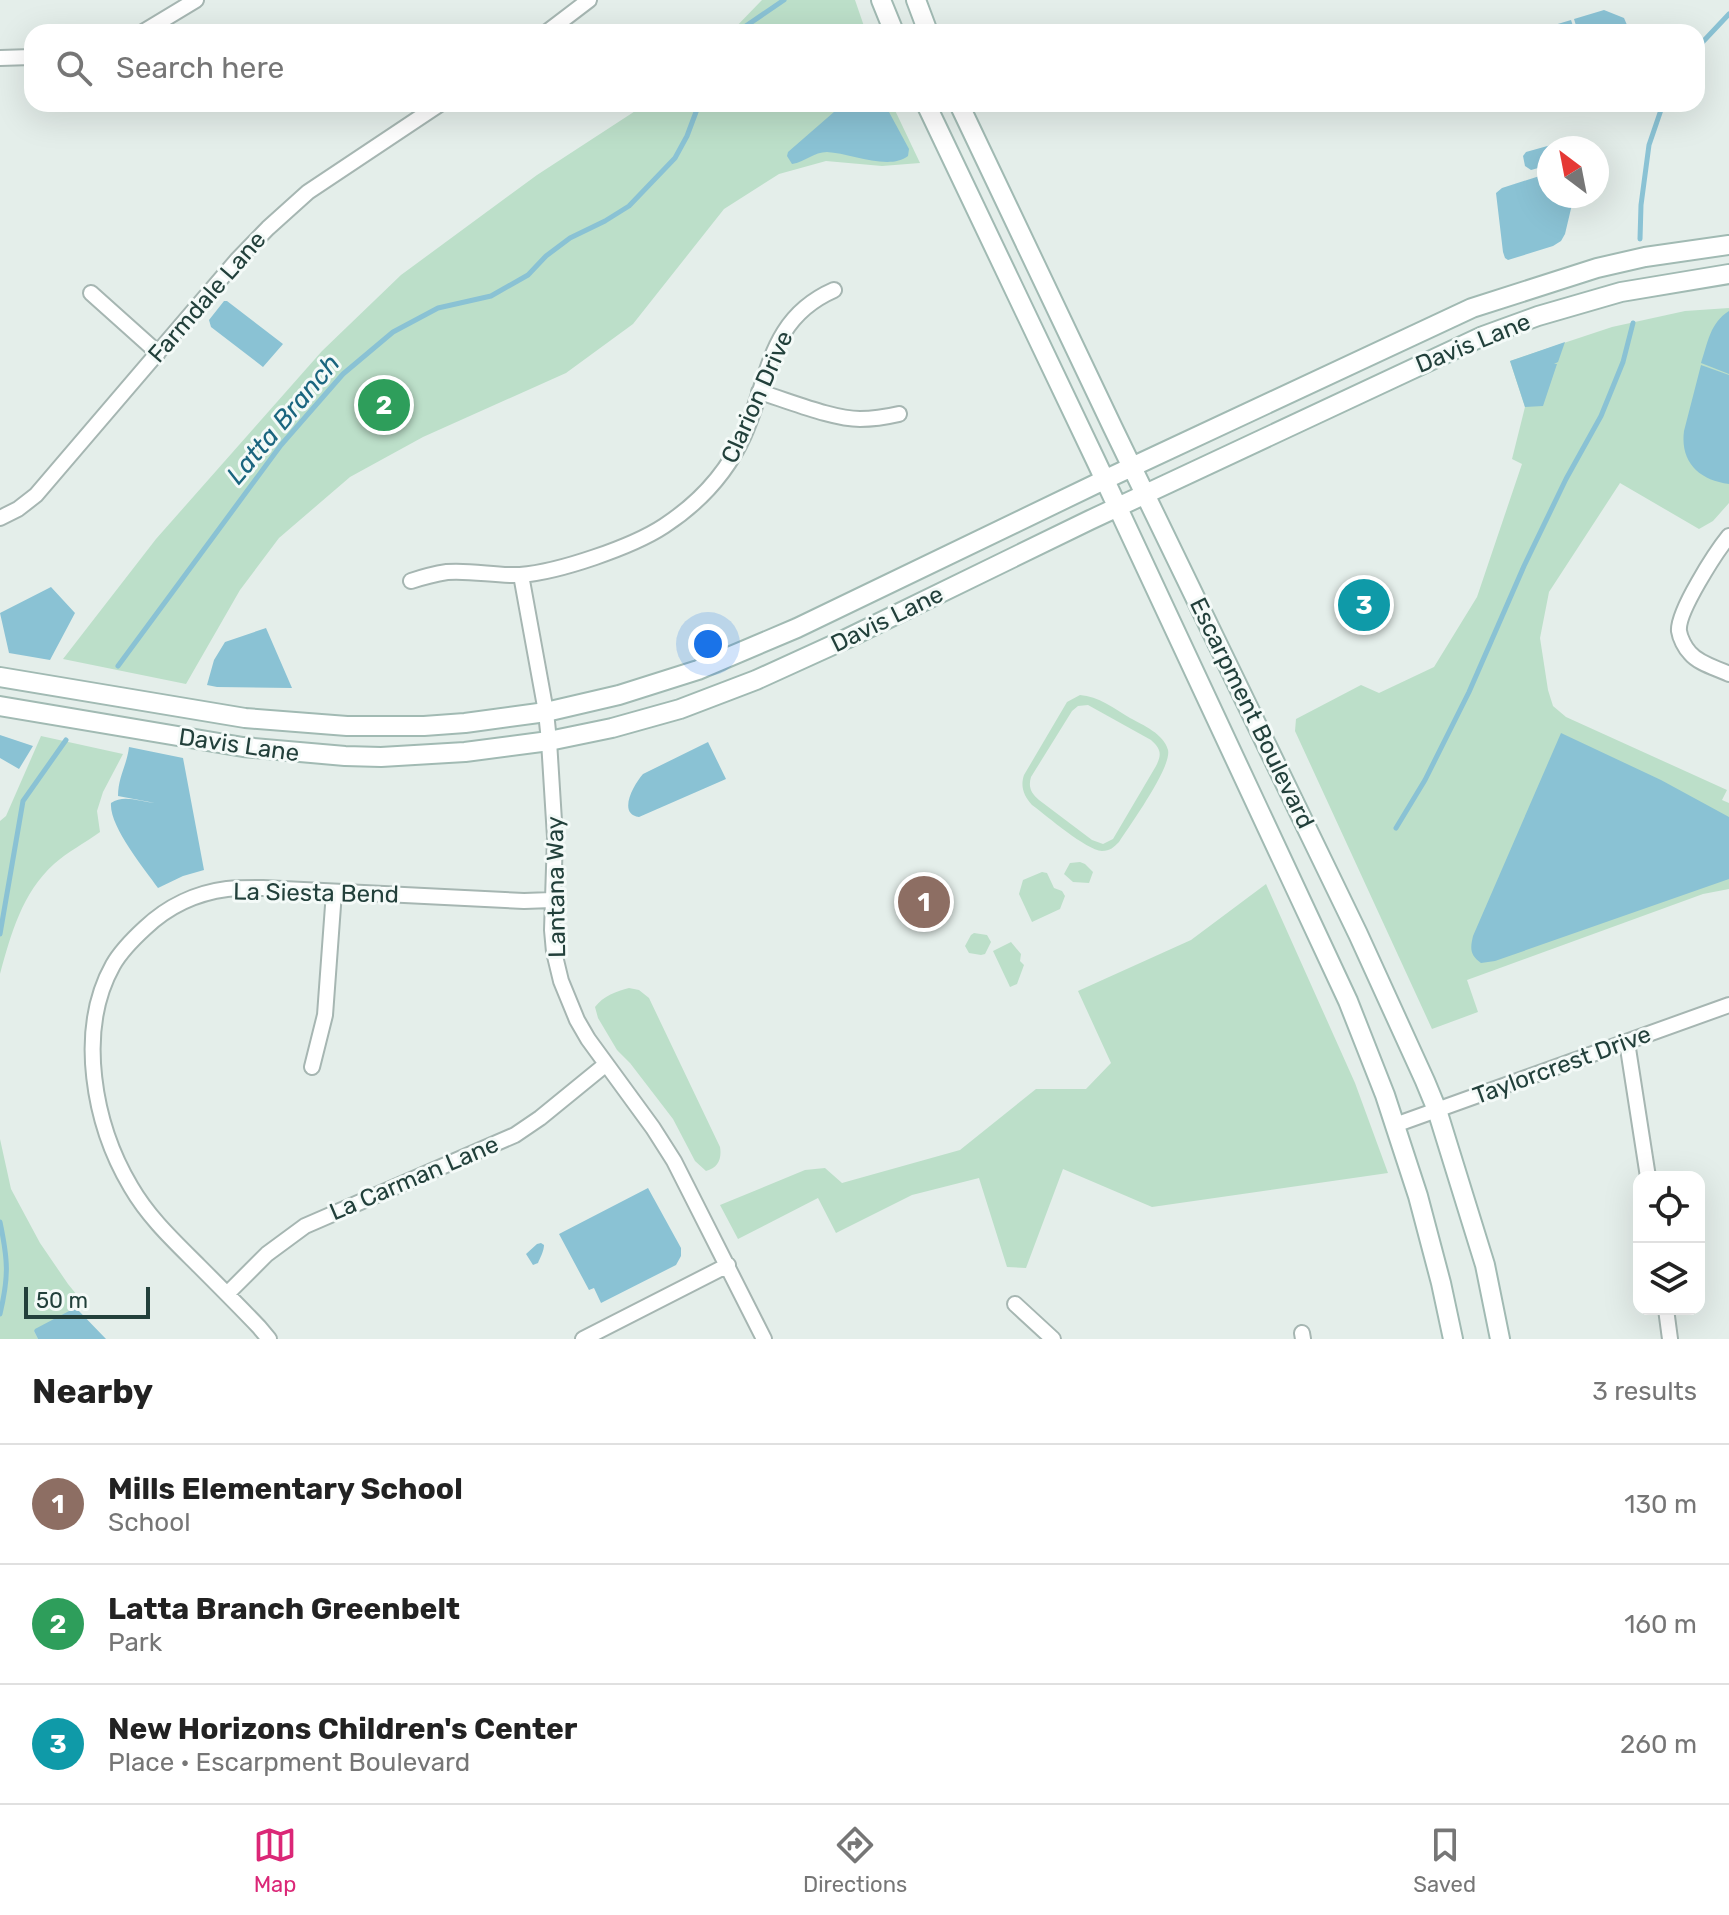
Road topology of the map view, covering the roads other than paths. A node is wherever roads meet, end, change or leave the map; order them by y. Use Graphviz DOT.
graph roads {
  1 [pos="196,0"];
  2 [pos="589,0"];
  3 [pos="881,0"];
  4 [pos="916,0"];
  5 [pos="156,24"];
  6 [pos="558,24"];
  7 [pos="891,24"];
  8 [pos="925,24"];
  9 [pos="24,57"];
  10 [pos="0,58"];
  11 [pos="428,112"];
  12 [pos="929,112"];
  13 [pos="953,112"];
  14 [pos="963,112"];
  15 [pos="934,123"];
  16 [pos="1729,245"];
  17 [pos="1729,274"];
  18 [pos="834,290"];
  19 [pos="91,293"];
  20 [pos="158,353"];
  21 [pos="759,392"];
  22 [pos="899,414"];
  23 [pos="1132,468"];
  24 [pos="1104,480"];
  25 [pos="1146,494"];
  26 [pos="1117,507"];
  27 [pos="0,518"];
  28 [pos="1729,536"];
  29 [pos="521,575"];
  30 [pos="411,581"];
  31 [pos="1729,674"];
  32 [pos="0,677"];
  33 [pos="0,706"];
  34 [pos="546,712"];
  35 [pos="549,741"];
  36 [pos="334,892"];
  37 [pos="552,900"];
  38 [pos="1729,1005"];
  39 [pos="1627,1042"];
  40 [pos="605,1065"];
  41 [pos="312,1067"];
  42 [pos="1437,1110"];
  43 [pos="1395,1125"];
  44 [pos="1647,1171"];
  45 [pos="728,1265"];
  46 [pos="227,1294"];
  47 [pos="1015,1304"];
  48 [pos="1667,1315"];
  49 [pos="269,1339"];
  50 [pos="583,1339"];
  51 [pos="764,1339"];
  52 [pos="1053,1339"];
  53 [pos="1453,1339"];
  54 [pos="1500,1339"];
  55 [pos="1670,1339"];
  1 -- 5 [label="street"];
  2 -- 6 [label="street"];
  3 -- 7 [label="main road"];
  4 -- 8 [label="main road"];
  9 -- 10 [label="street"];
  11 -- 20 [label="street, Farmdale Lane"];
  12 -- 15 [label="main road, Escarpment Boulevard"];
  13 -- 15 [label="main road"];
  14 -- 23 [label="main road, Escarpment Boulevard"];
  15 -- 24 [label="main road, Escarpment Boulevard"];
  16 -- 23 [label="main road, Davis Lane"];
  17 -- 25 [label="main road, Davis Lane"];
  18 -- 21 [label="street, Clarion Drive"];
  19 -- 20 [label="street"];
  20 -- 27 [label="street, Farmdale Lane"];
  21 -- 22 [label="street"];
  21 -- 29 [label="street, Clarion Drive"];
  23 -- 24 [label="main road, Davis Lane"];
  23 -- 25 [label="main road, Escarpment Boulevard"];
  24 -- 26 [label="main road, Escarpment Boulevard"];
  24 -- 34 [label="main road, Davis Lane"];
  25 -- 26 [label="main road, Davis Lane"];
  25 -- 42 [label="main road, Escarpment Boulevard"];
  26 -- 35 [label="main road, Davis Lane"];
  26 -- 43 [label="main road, Escarpment Boulevard"];
  28 -- 31 [label="street"];
  29 -- 30 [label="street, Clarion Drive"];
  29 -- 34 [label="street, Lantana Way"];
  32 -- 34 [label="main road, Davis Lane"];
  33 -- 35 [label="main road, Davis Lane"];
  34 -- 35 [label="street, Lantana Way"];
  35 -- 37 [label="street, Lantana Way"];
  36 -- 37 [label="street, La Siesta Bend"];
  36 -- 41 [label="street"];
  36 -- 46 [label="street, La Siesta Bend"];
  37 -- 40 [label="street, Lantana Way"];
  38 -- 39 [label="street, Taylorcrest Drive"];
  39 -- 42 [label="street, Taylorcrest Drive"];
  39 -- 44 [label="street"];
  40 -- 45 [label="street, Lantana Way"];
  40 -- 46 [label="street, La Carman Lane"];
  42 -- 43 [label="street, Taylorcrest Drive"];
  42 -- 54 [label="main road, Escarpment Boulevard"];
  43 -- 53 [label="main road, Escarpment Boulevard"];
  45 -- 50 [label="street"];
  45 -- 51 [label="street, Lantana Way"];
  46 -- 49 [label="street, La Siesta Bend"];
  47 -- 52 [label="street"];
  48 -- 55 [label="street"];
}
